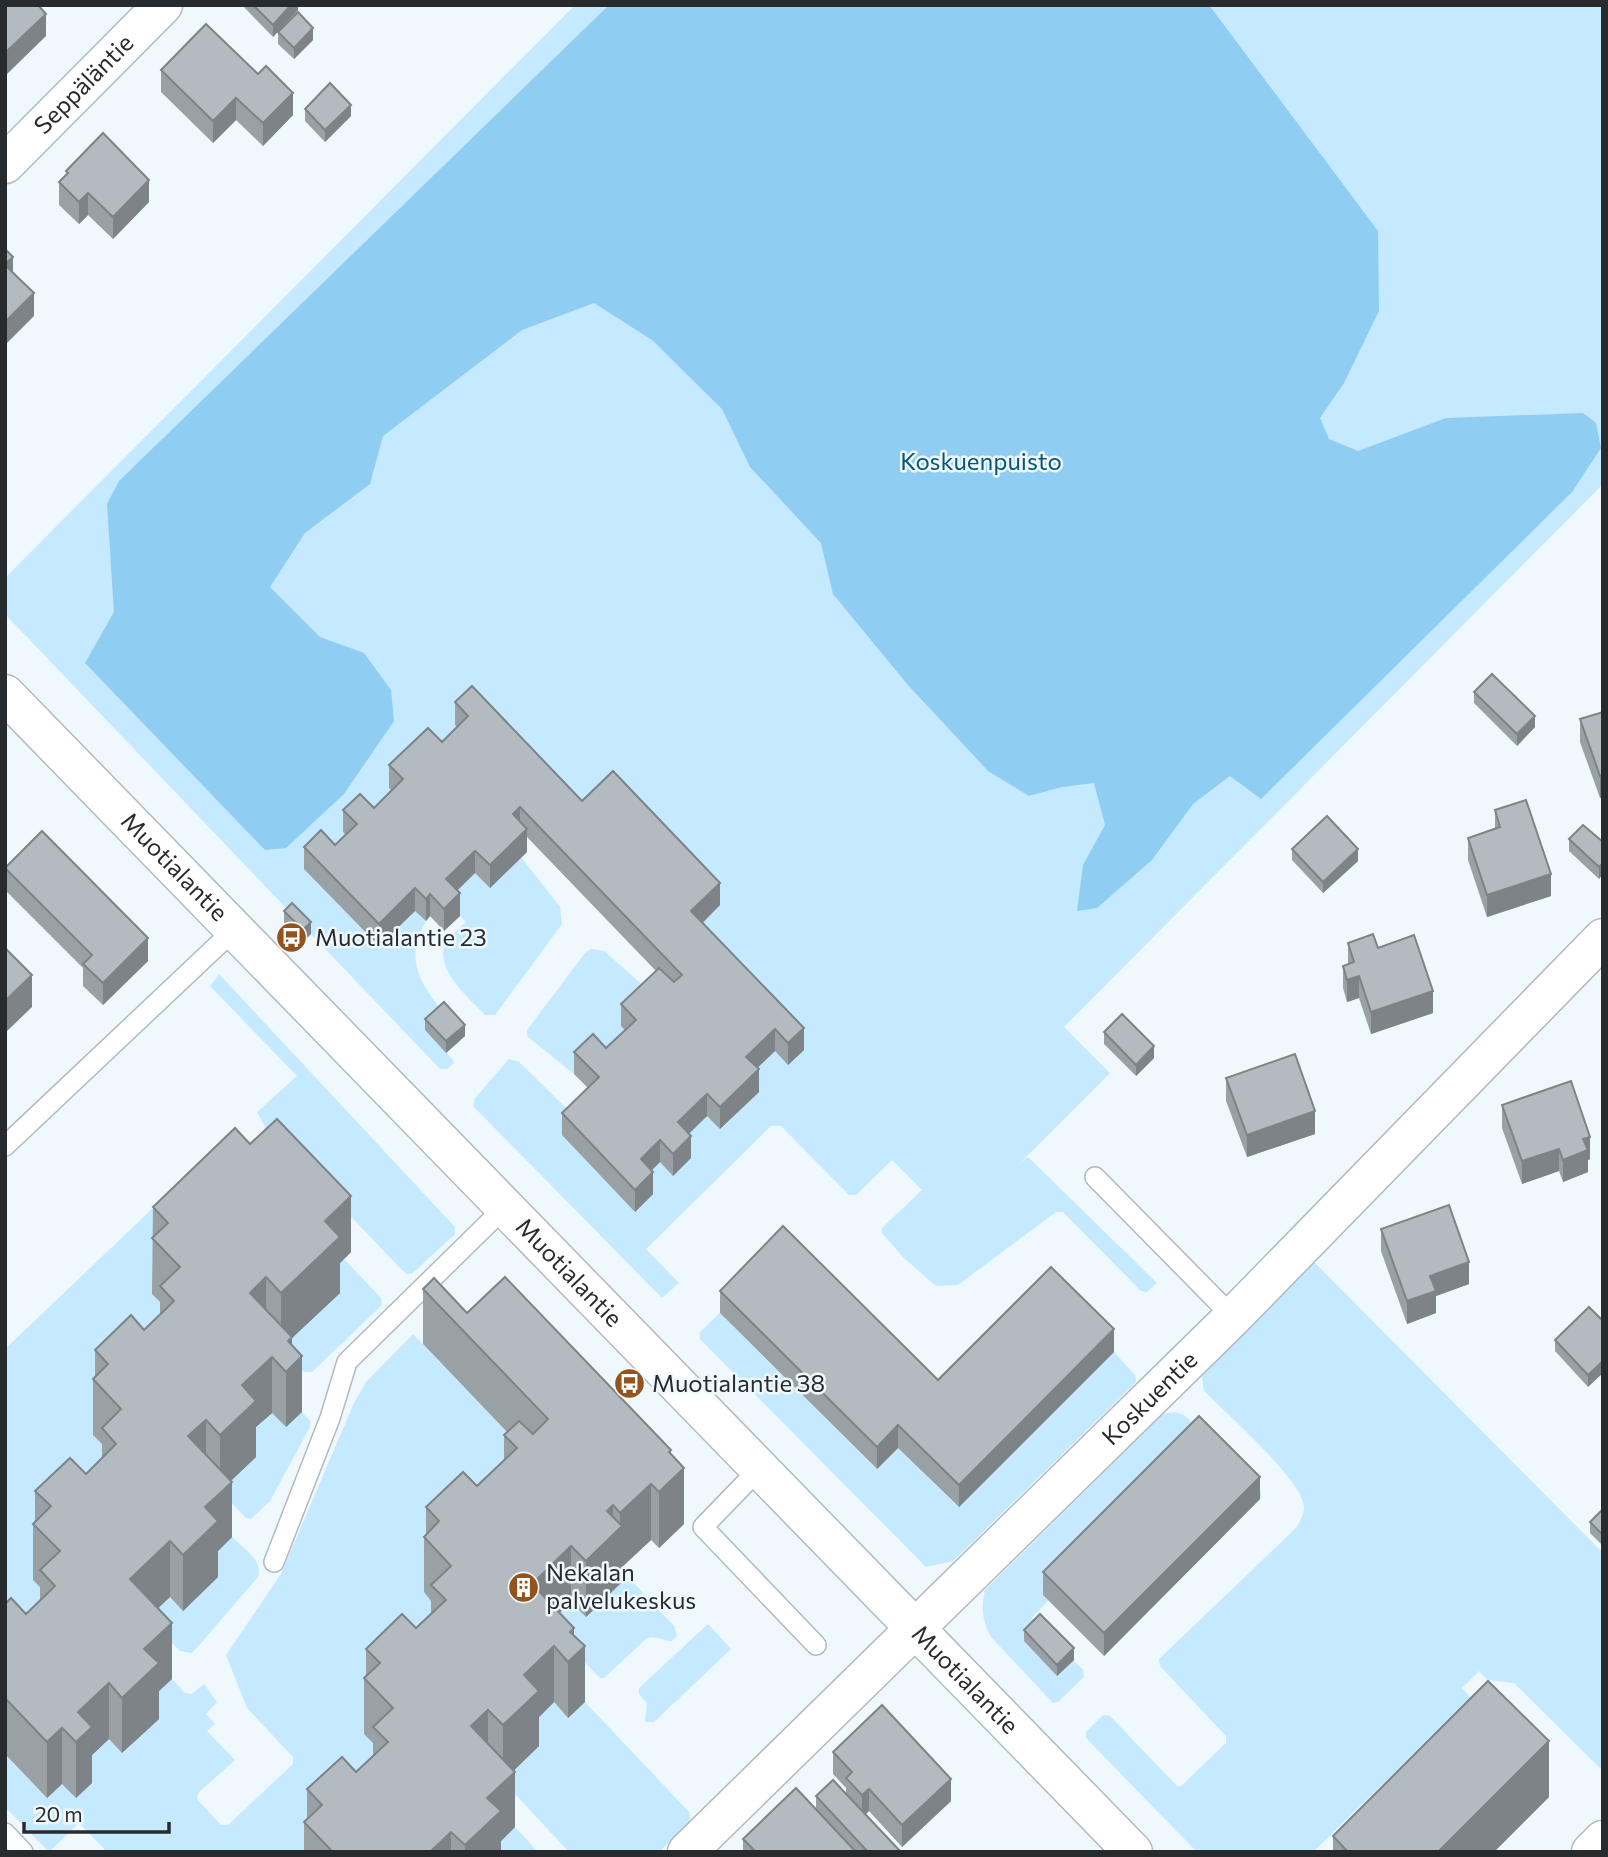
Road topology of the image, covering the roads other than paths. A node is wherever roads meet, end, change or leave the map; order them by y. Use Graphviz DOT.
graph roads {
  1 [pos="141,13"];
  2 [pos="5,164"];
  3 [pos="5,694"];
  4 [pos="236,928"];
  5 [pos="1603,938"];
  6 [pos="5,1146"];
  7 [pos="1095,1177"];
  8 [pos="505,1207"];
  9 [pos="1233,1317"];
  10 [pos="760,1469"];
  11 [pos="274,1562"];
  12 [pos="915,1630"];
  13 [pos="816,1645"];
  14 [pos="5,1833"];
  15 [pos="1603,1840"];
  16 [pos="23,1852"];
  17 [pos="687,1852"];
  18 [pos="1133,1852"];
  19 [pos="1591,1852"];
  1 -- 2 [label="street, Seppäläntie"];
  3 -- 4 [label="street, Muotialantie"];
  4 -- 6 [label="lane"];
  4 -- 8 [label="street, Muotialantie"];
  5 -- 9 [label="street, Koskuentie"];
  7 -- 9 [label="lane"];
  8 -- 10 [label="street, Muotialantie"];
  8 -- 11 [label="lane"];
  9 -- 12 [label="street, Koskuentie"];
  10 -- 12 [label="street, Muotialantie"];
  10 -- 13 [label="lane"];
  12 -- 17 [label="street, Koskuentie"];
  12 -- 18 [label="street, Muotialantie"];
  14 -- 16 [label="lane"];
  15 -- 19 [label="street"];
}
